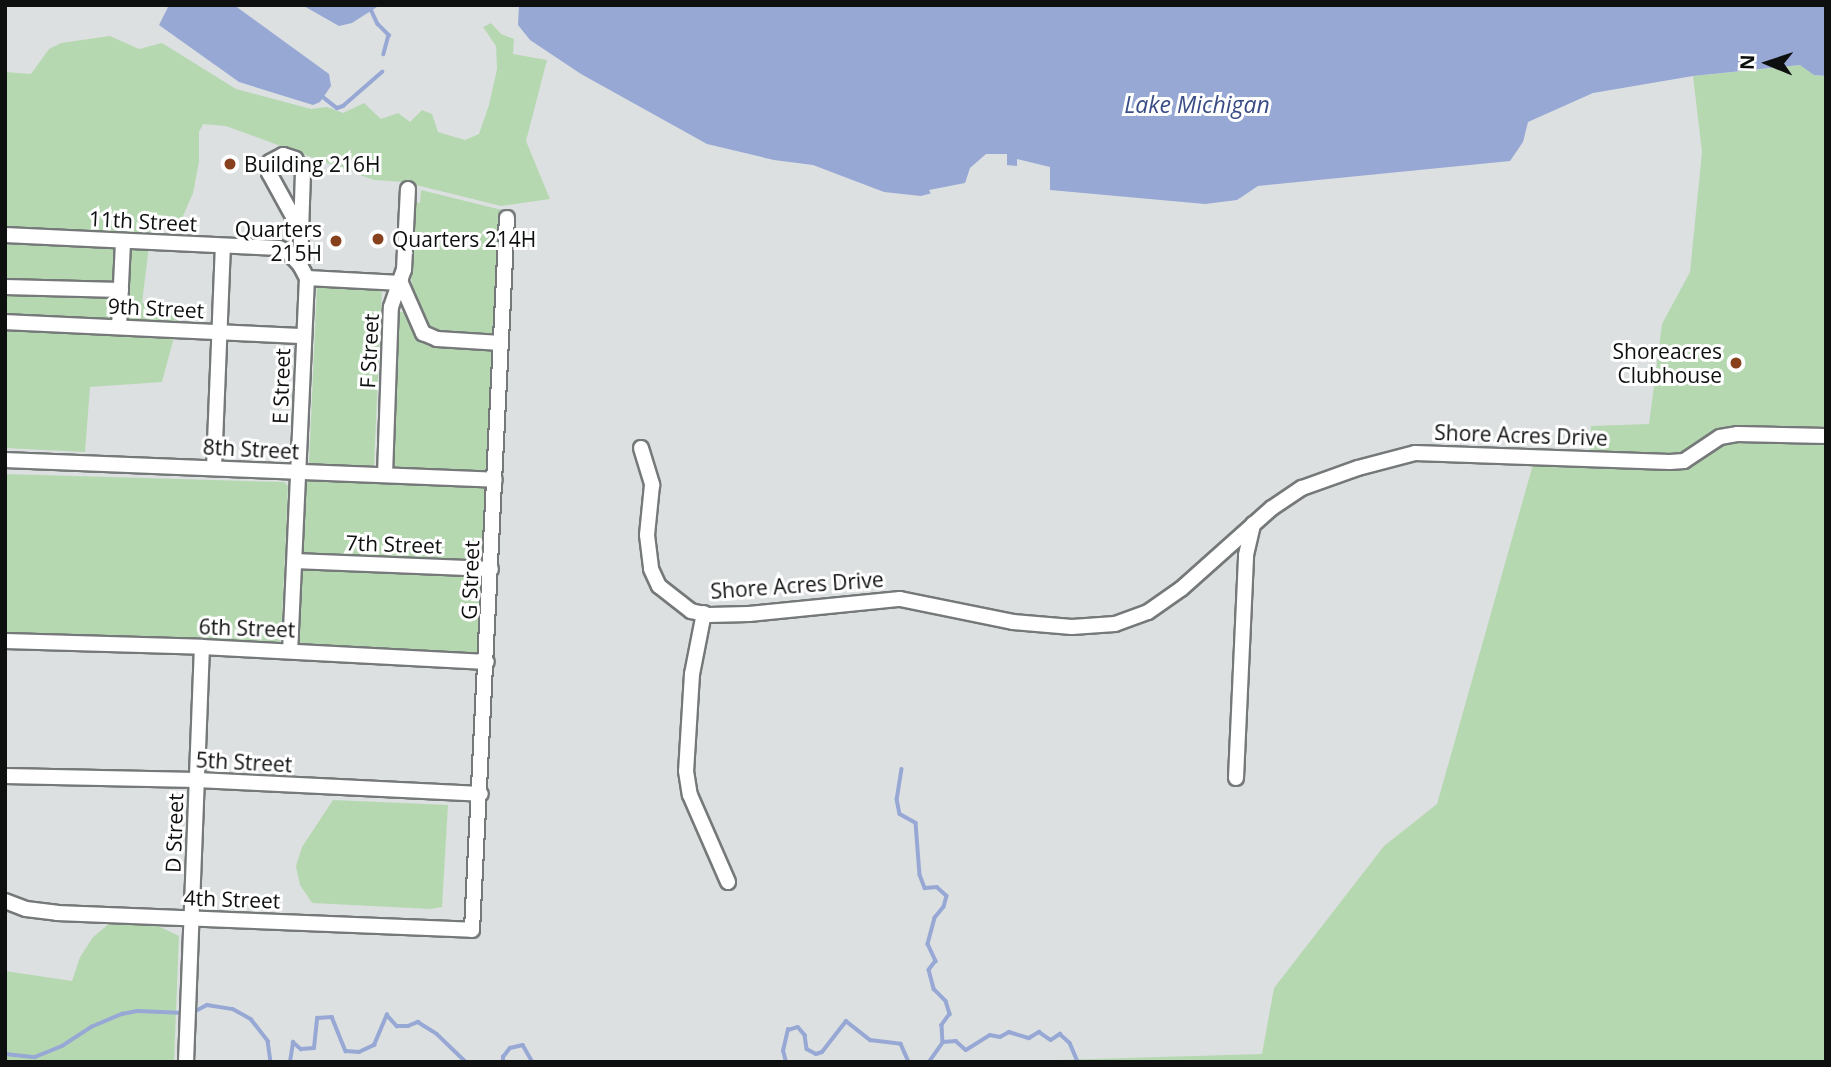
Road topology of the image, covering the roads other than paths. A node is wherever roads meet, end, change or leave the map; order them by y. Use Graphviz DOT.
graph roads {
  1 [pos="408,188"];
  2 [pos="507,218"];
  3 [pos="301,231"];
  4 [pos="5,235"];
  5 [pos="123,242"];
  6 [pos="223,246"];
  7 [pos="279,248"];
  8 [pos="303,272"];
  9 [pos="401,282"];
  10 [pos="5,287"];
  11 [pos="121,290"];
  12 [pos="5,322"];
  13 [pos="119,327"];
  14 [pos="218,333"];
  15 [pos="304,336"];
  16 [pos="501,343"];
  17 [pos="1826,436"];
  18 [pos="642,448"];
  19 [pos="5,460"];
  20 [pos="214,468"];
  21 [pos="299,472"];
  22 [pos="385,475"];
  23 [pos="495,480"];
  24 [pos="1253,524"];
  25 [pos="295,561"];
  26 [pos="491,569"];
  27 [pos="704,613"];
  28 [pos="5,641"];
  29 [pos="202,647"];
  30 [pos="290,651"];
  31 [pos="487,662"];
  32 [pos="5,776"];
  33 [pos="1236,778"];
  34 [pos="197,780"];
  35 [pos="481,794"];
  36 [pos="728,882"];
  37 [pos="5,901"];
  38 [pos="192,919"];
  39 [pos="458,930"];
  40 [pos="186,1062"];
  1 -- 9 [label="street, F Street"];
  2 -- 16 [label="street, G Street"];
  3 -- 3 [label="street, E Street"];
  3 -- 7 [label="street"];
  3 -- 8 [label="street, E Street"];
  4 -- 5 [label="street, 11th Street"];
  5 -- 6 [label="street, 11th Street"];
  5 -- 11 [label="street"];
  6 -- 7 [label="street, 11th Street"];
  6 -- 14 [label="street"];
  7 -- 8 [label="street"];
  8 -- 9 [label="street"];
  8 -- 15 [label="street, E Street"];
  9 -- 16 [label="street"];
  9 -- 22 [label="street, F Street"];
  10 -- 11 [label="street"];
  11 -- 13 [label="street"];
  12 -- 13 [label="street, 9th Street"];
  13 -- 14 [label="street, 9th Street"];
  14 -- 15 [label="street, 9th Street"];
  14 -- 20 [label="street"];
  15 -- 21 [label="street, E Street"];
  16 -- 23 [label="street, G Street"];
  17 -- 24 [label="street, Shore Acres Drive"];
  18 -- 27 [label="street, Shore Acres Drive"];
  19 -- 20 [label="street, 8th Street"];
  20 -- 21 [label="street, 8th Street"];
  21 -- 22 [label="street, 8th Street"];
  21 -- 25 [label="street, E Street"];
  22 -- 23 [label="street, 8th Street"];
  23 -- 26 [label="street, G Street"];
  24 -- 27 [label="street, Shore Acres Drive"];
  24 -- 33 [label="street"];
  25 -- 26 [label="street, 7th Street"];
  25 -- 30 [label="street, E Street"];
  26 -- 31 [label="street, G Street"];
  27 -- 36 [label="street"];
  28 -- 29 [label="street, 6th Street"];
  29 -- 30 [label="street, 6th Street"];
  29 -- 34 [label="street, D Street"];
  30 -- 31 [label="street, 6th Street"];
  31 -- 35 [label="street, G Street"];
  32 -- 34 [label="street, 5th Street"];
  34 -- 35 [label="street, 5th Street"];
  34 -- 38 [label="street, D Street"];
  35 -- 39 [label="street, G Street"];
  37 -- 38 [label="street, 4th Street"];
  38 -- 39 [label="street, 4th Street"];
  38 -- 40 [label="street, D Street"];
}
